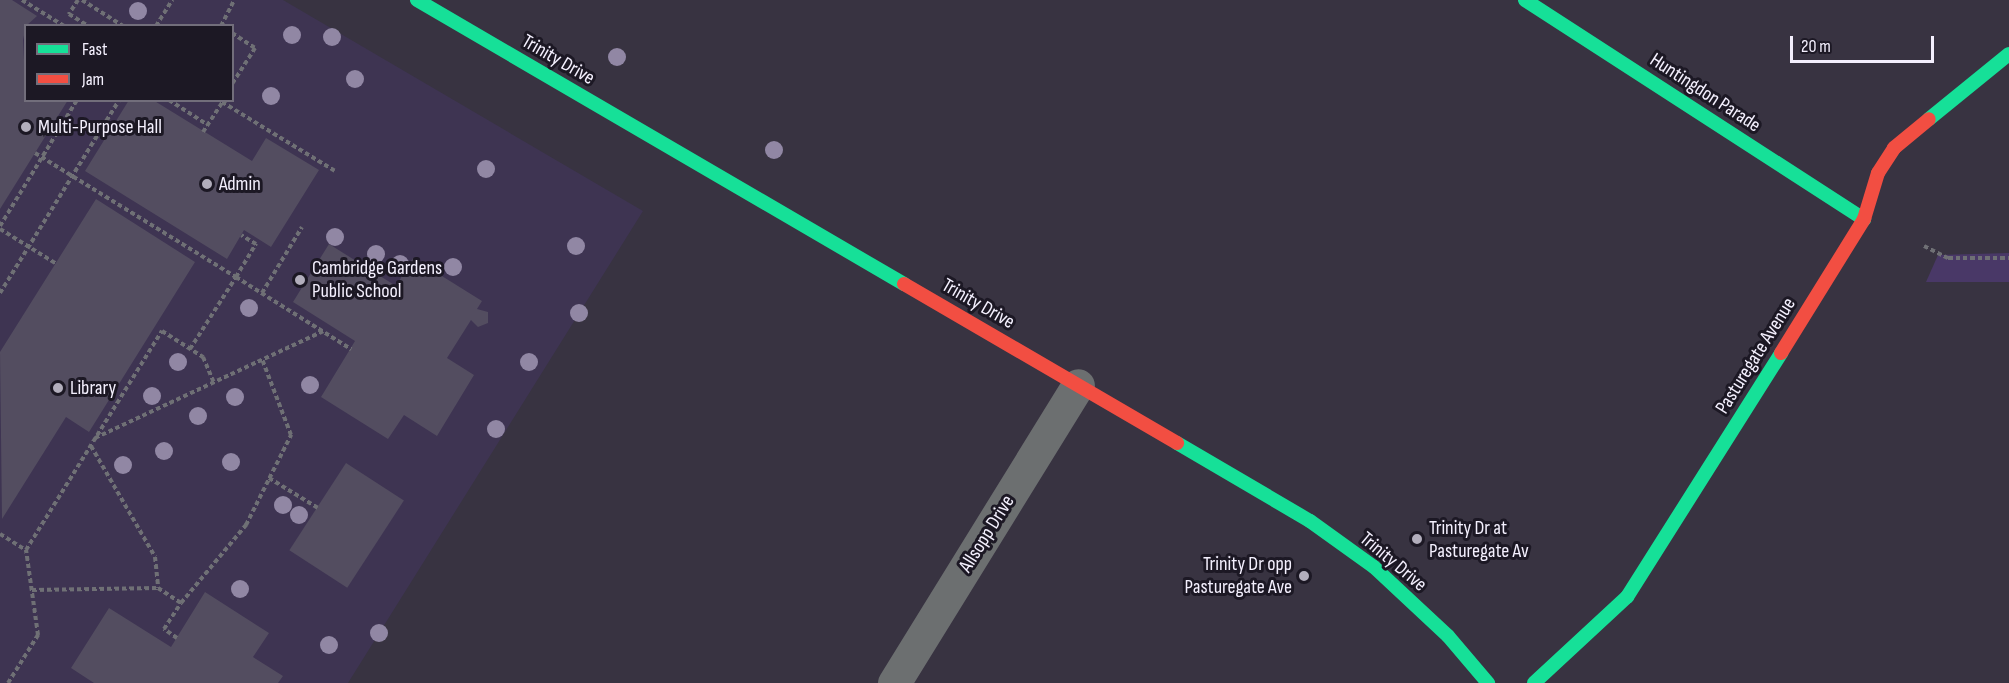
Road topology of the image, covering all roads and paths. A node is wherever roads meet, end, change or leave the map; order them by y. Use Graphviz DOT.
graph roads {
  1 [pos="22,0"];
  2 [pos="78,0"];
  3 [pos="82,0"];
  4 [pos="172,0"];
  5 [pos="234,0"];
  6 [pos="417,0"];
  7 [pos="1525,0"];
  8 [pos="60,24"];
  9 [pos="85,24"];
  10 [pos="120,24"];
  11 [pos="157,24"];
  12 [pos="222,24"];
  13 [pos="234,34"];
  14 [pos="2009,54"];
  15 [pos="234,81"];
  16 [pos="76,102"];
  17 [pos="118,102"];
  18 [pos="172,102"];
  19 [pos="222,102"];
  20 [pos="225,102"];
  21 [pos="208,125"];
  22 [pos="203,132"];
  23 [pos="35,153"];
  24 [pos="42,157"];
  25 [pos="335,171"];
  26 [pos="73,176"];
  27 [pos="1864,219"];
  28 [pos="302,227"];
  29 [pos="0,228"];
  30 [pos="241,235"];
  31 [pos="28,246"];
  32 [pos="1924,246"];
  33 [pos="2009,258"];
  34 [pos="55,263"];
  35 [pos="236,277"];
  36 [pos="0,293"];
  37 [pos="262,293"];
  38 [pos="323,331"];
  39 [pos="190,349"];
  40 [pos="351,349"];
  41 [pos="262,360"];
  42 [pos="214,382"];
  43 [pos="1078,385"];
  44 [pos="95,439"];
  45 [pos="91,446"];
  46 [pos="269,478"];
  47 [pos="318,508"];
  48 [pos="0,534"];
  49 [pos="27,550"];
  50 [pos="158,588"];
  51 [pos="32,590"];
  52 [pos="182,603"];
  53 [pos="177,638"];
  54 [pos="8,683"];
  55 [pos="894,683"];
  56 [pos="1488,683"];
  57 [pos="1534,683"];
  1 -- 8 [label="path"];
  2 -- 9 [label="path"];
  3 -- 10 [label="path"];
  4 -- 11 [label="path"];
  5 -- 12 [label="path"];
  6 -- 43 [label="street, Trinity Drive"];
  7 -- 27 [label="street, Huntingdon Parade"];
  13 -- 15 [label="path"];
  14 -- 27 [label="street, Pasturegate Avenue"];
  16 -- 24 [label="path"];
  17 -- 26 [label="path"];
  18 -- 21 [label="path"];
  19 -- 21 [label="path"];
  20 -- 25 [label="path"];
  21 -- 22 [label="path"];
  23 -- 24 [label="path"];
  24 -- 26 [label="path"];
  24 -- 29 [label="path"];
  26 -- 31 [label="path"];
  26 -- 35 [label="path"];
  27 -- 57 [label="street, Pasturegate Avenue"];
  28 -- 37 [label="path"];
  29 -- 31 [label="path"];
  30 -- 35 [label="path"];
  31 -- 34 [label="path"];
  31 -- 36 [label="path"];
  32 -- 33 [label="path"];
  35 -- 37 [label="path"];
  35 -- 39 [label="path"];
  37 -- 38 [label="path"];
  38 -- 40 [label="path"];
  38 -- 41 [label="path"];
  39 -- 42 [label="path"];
  39 -- 44 [label="path"];
  41 -- 42 [label="path"];
  41 -- 46 [label="path"];
  42 -- 44 [label="path"];
  43 -- 55 [label="street, Allsopp Drive"];
  43 -- 56 [label="street, Trinity Drive"];
  44 -- 45 [label="path"];
  45 -- 49 [label="path"];
  45 -- 50 [label="path"];
  46 -- 47 [label="path"];
  46 -- 52 [label="path"];
  48 -- 49 [label="path"];
  49 -- 51 [label="path"];
  50 -- 51 [label="path"];
  50 -- 52 [label="path"];
  51 -- 54 [label="path"];
  52 -- 53 [label="path"];
}
